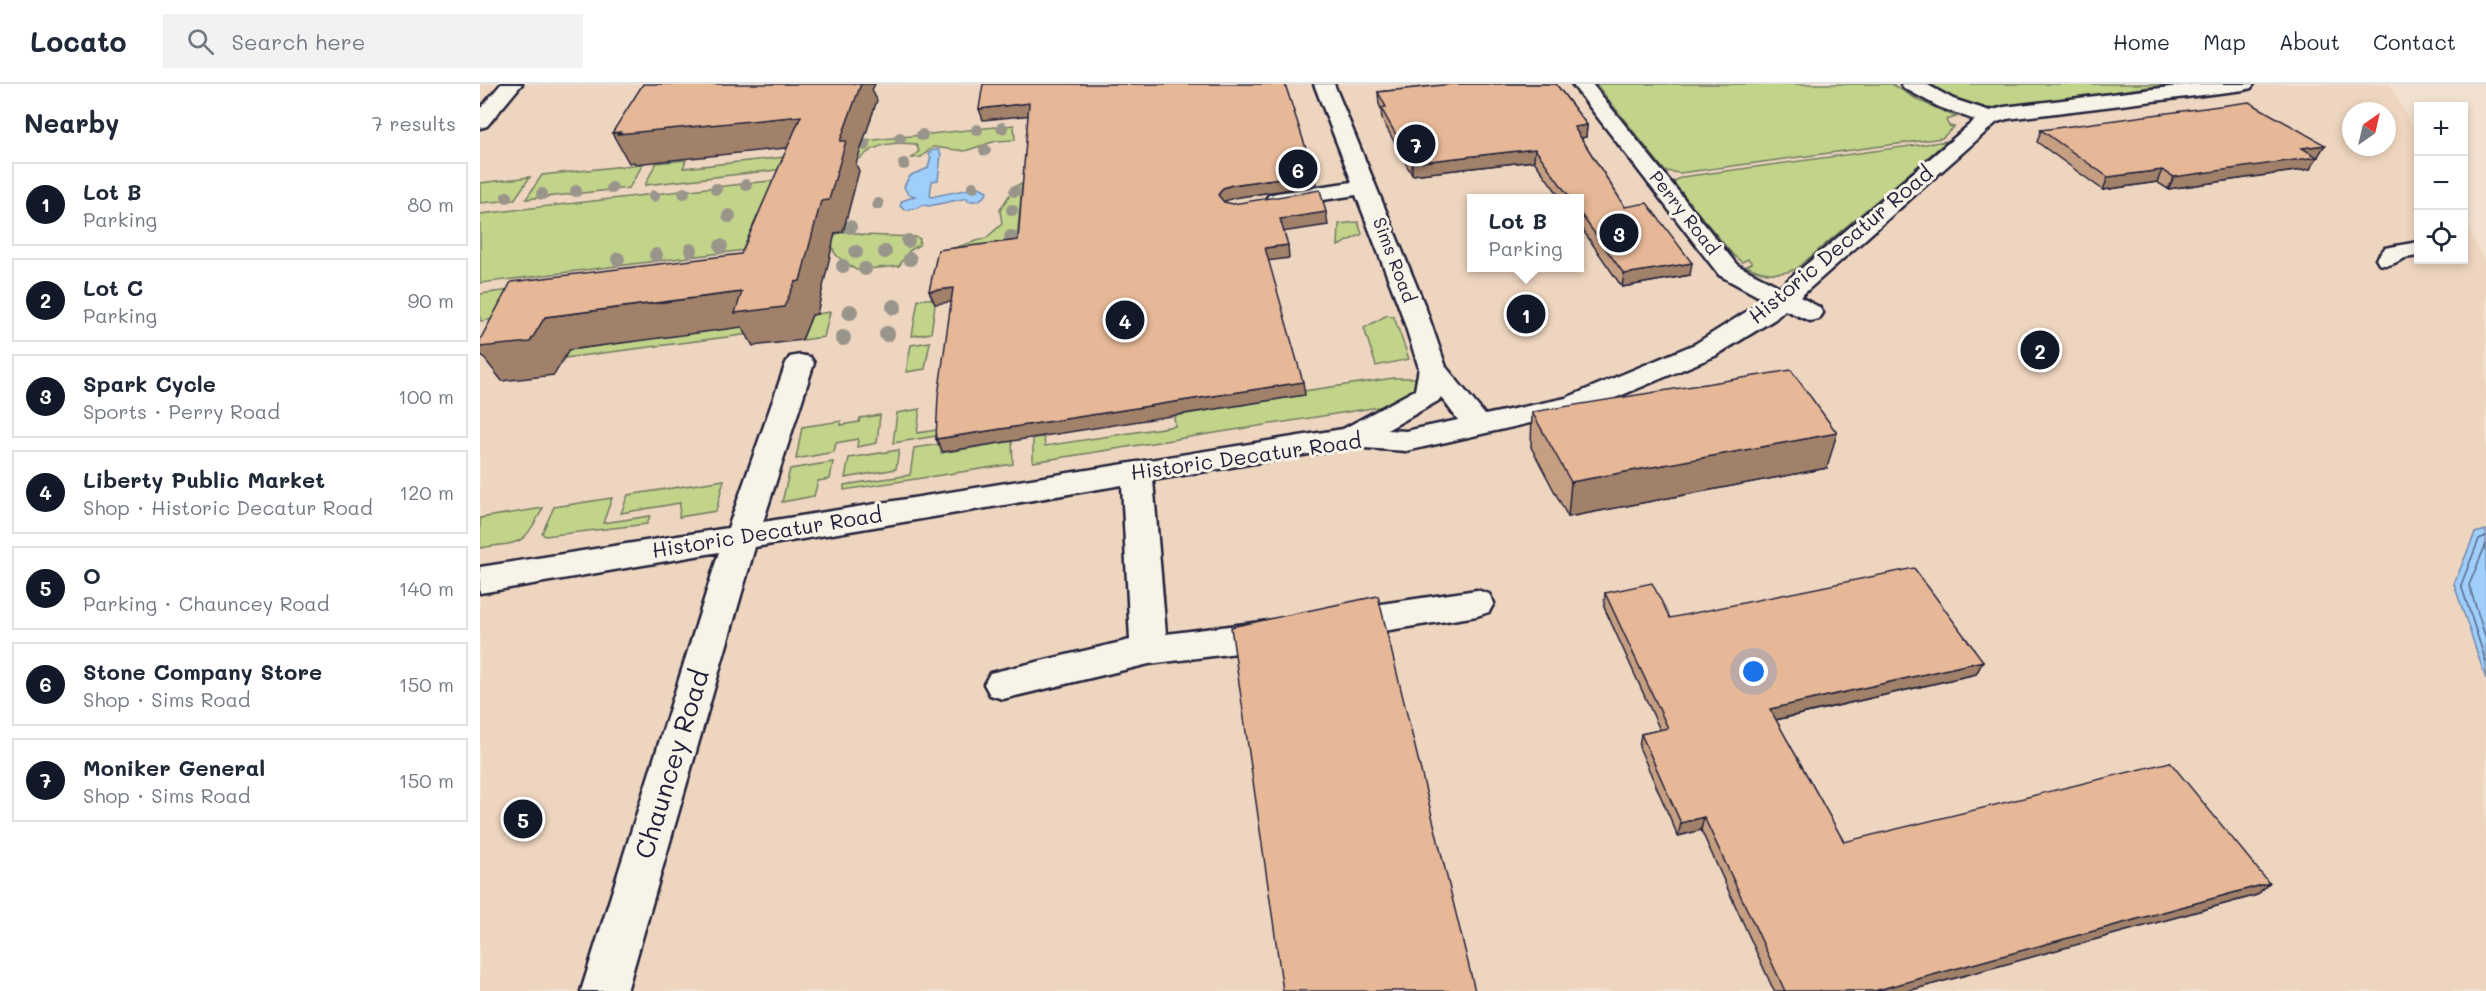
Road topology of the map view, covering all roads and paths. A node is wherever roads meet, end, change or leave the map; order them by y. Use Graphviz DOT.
graph roads {
  1 [pos="512,84"];
  2 [pos="1324,84"];
  3 [pos="1582,84"];
  4 [pos="1911,84"];
  5 [pos="2244,84"];
  6 [pos="1990,118"];
  7 [pos="480,122"];
  8 [pos="1364,187"];
  9 [pos="1256,204"];
  10 [pos="2414,250"];
  11 [pos="2388,259"];
  12 [pos="1782,299"];
  13 [pos="1809,313"];
  14 [pos="800,363"];
  15 [pos="1433,368"];
  16 [pos="1479,427"];
  17 [pos="1351,437"];
  18 [pos="1137,472"];
  19 [pos="742,537"];
  20 [pos="480,580"];
  21 [pos="1477,603"];
  22 [pos="1149,650"];
  23 [pos="1003,684"];
  24 [pos="604,991"];
  1 -- 7 [label="street"];
  2 -- 8 [label="street, Sims Road"];
  3 -- 12 [label="street, Perry Road"];
  4 -- 6 [label="street"];
  5 -- 6 [label="street, Historic Decatur Road"];
  6 -- 12 [label="street, Historic Decatur Road"];
  8 -- 9 [label="street"];
  8 -- 15 [label="street, Sims Road"];
  10 -- 11 [label="street"];
  12 -- 13 [label="street, Perry Road"];
  12 -- 16 [label="street, Historic Decatur Road"];
  14 -- 19 [label="street, Chauncey Road"];
  15 -- 16 [label="street, Sims Road"];
  15 -- 17 [label="street"];
  16 -- 17 [label="street, Historic Decatur Road"];
  17 -- 18 [label="street, Historic Decatur Road"];
  18 -- 19 [label="street, Historic Decatur Road"];
  18 -- 22 [label="street"];
  19 -- 20 [label="street, Historic Decatur Road"];
  19 -- 24 [label="street, Chauncey Road"];
  21 -- 22 [label="street"];
  22 -- 23 [label="street"];
}
